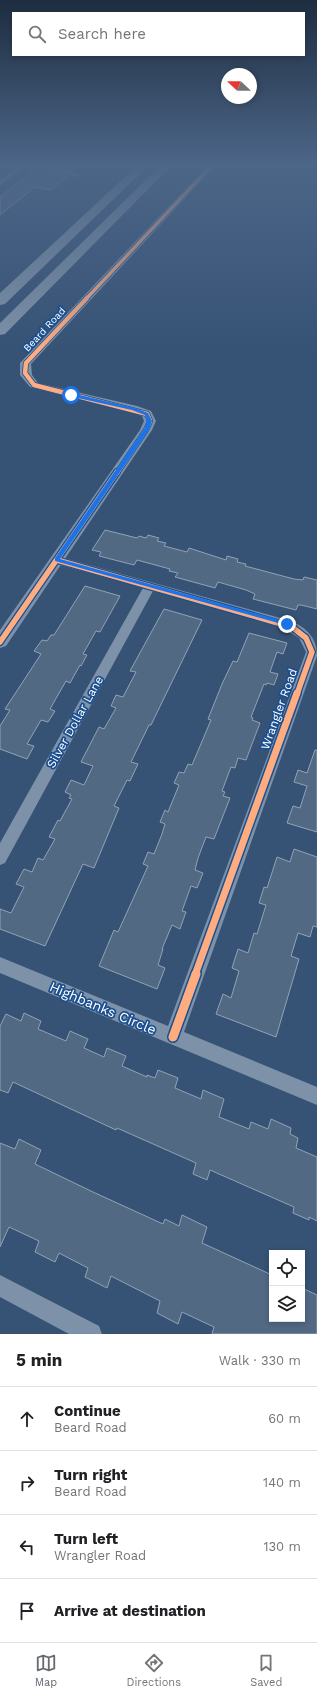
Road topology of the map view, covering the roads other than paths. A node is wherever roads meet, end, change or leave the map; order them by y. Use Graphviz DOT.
graph roads {
  1 [pos="80,225"];
  2 [pos="106,225"];
  3 [pos="155,225"];
  4 [pos="0,301"];
  5 [pos="0,331"];
  6 [pos="57,560"];
  7 [pos="150,586"];
  8 [pos="0,642"];
  9 [pos="0,858"];
  10 [pos="0,965"];
  11 [pos="173,1037"];
  12 [pos="317,1096"];
  13 [pos="0,1286"];
  14 [pos="91,1334"];
  1 -- 4 [label="highway"];
  2 -- 5 [label="highway"];
  3 -- 6 [label="street, Beard Road"];
  6 -- 7 [label="street, Wrangler Road"];
  6 -- 8 [label="street, Beard Road"];
  7 -- 9 [label="street, Silver Dollar Lane"];
  7 -- 11 [label="street, Wrangler Road"];
  10 -- 11 [label="street, Highbanks Circle"];
  11 -- 12 [label="street, Highbanks Circle"];
  13 -- 14 [label="street"];
}
